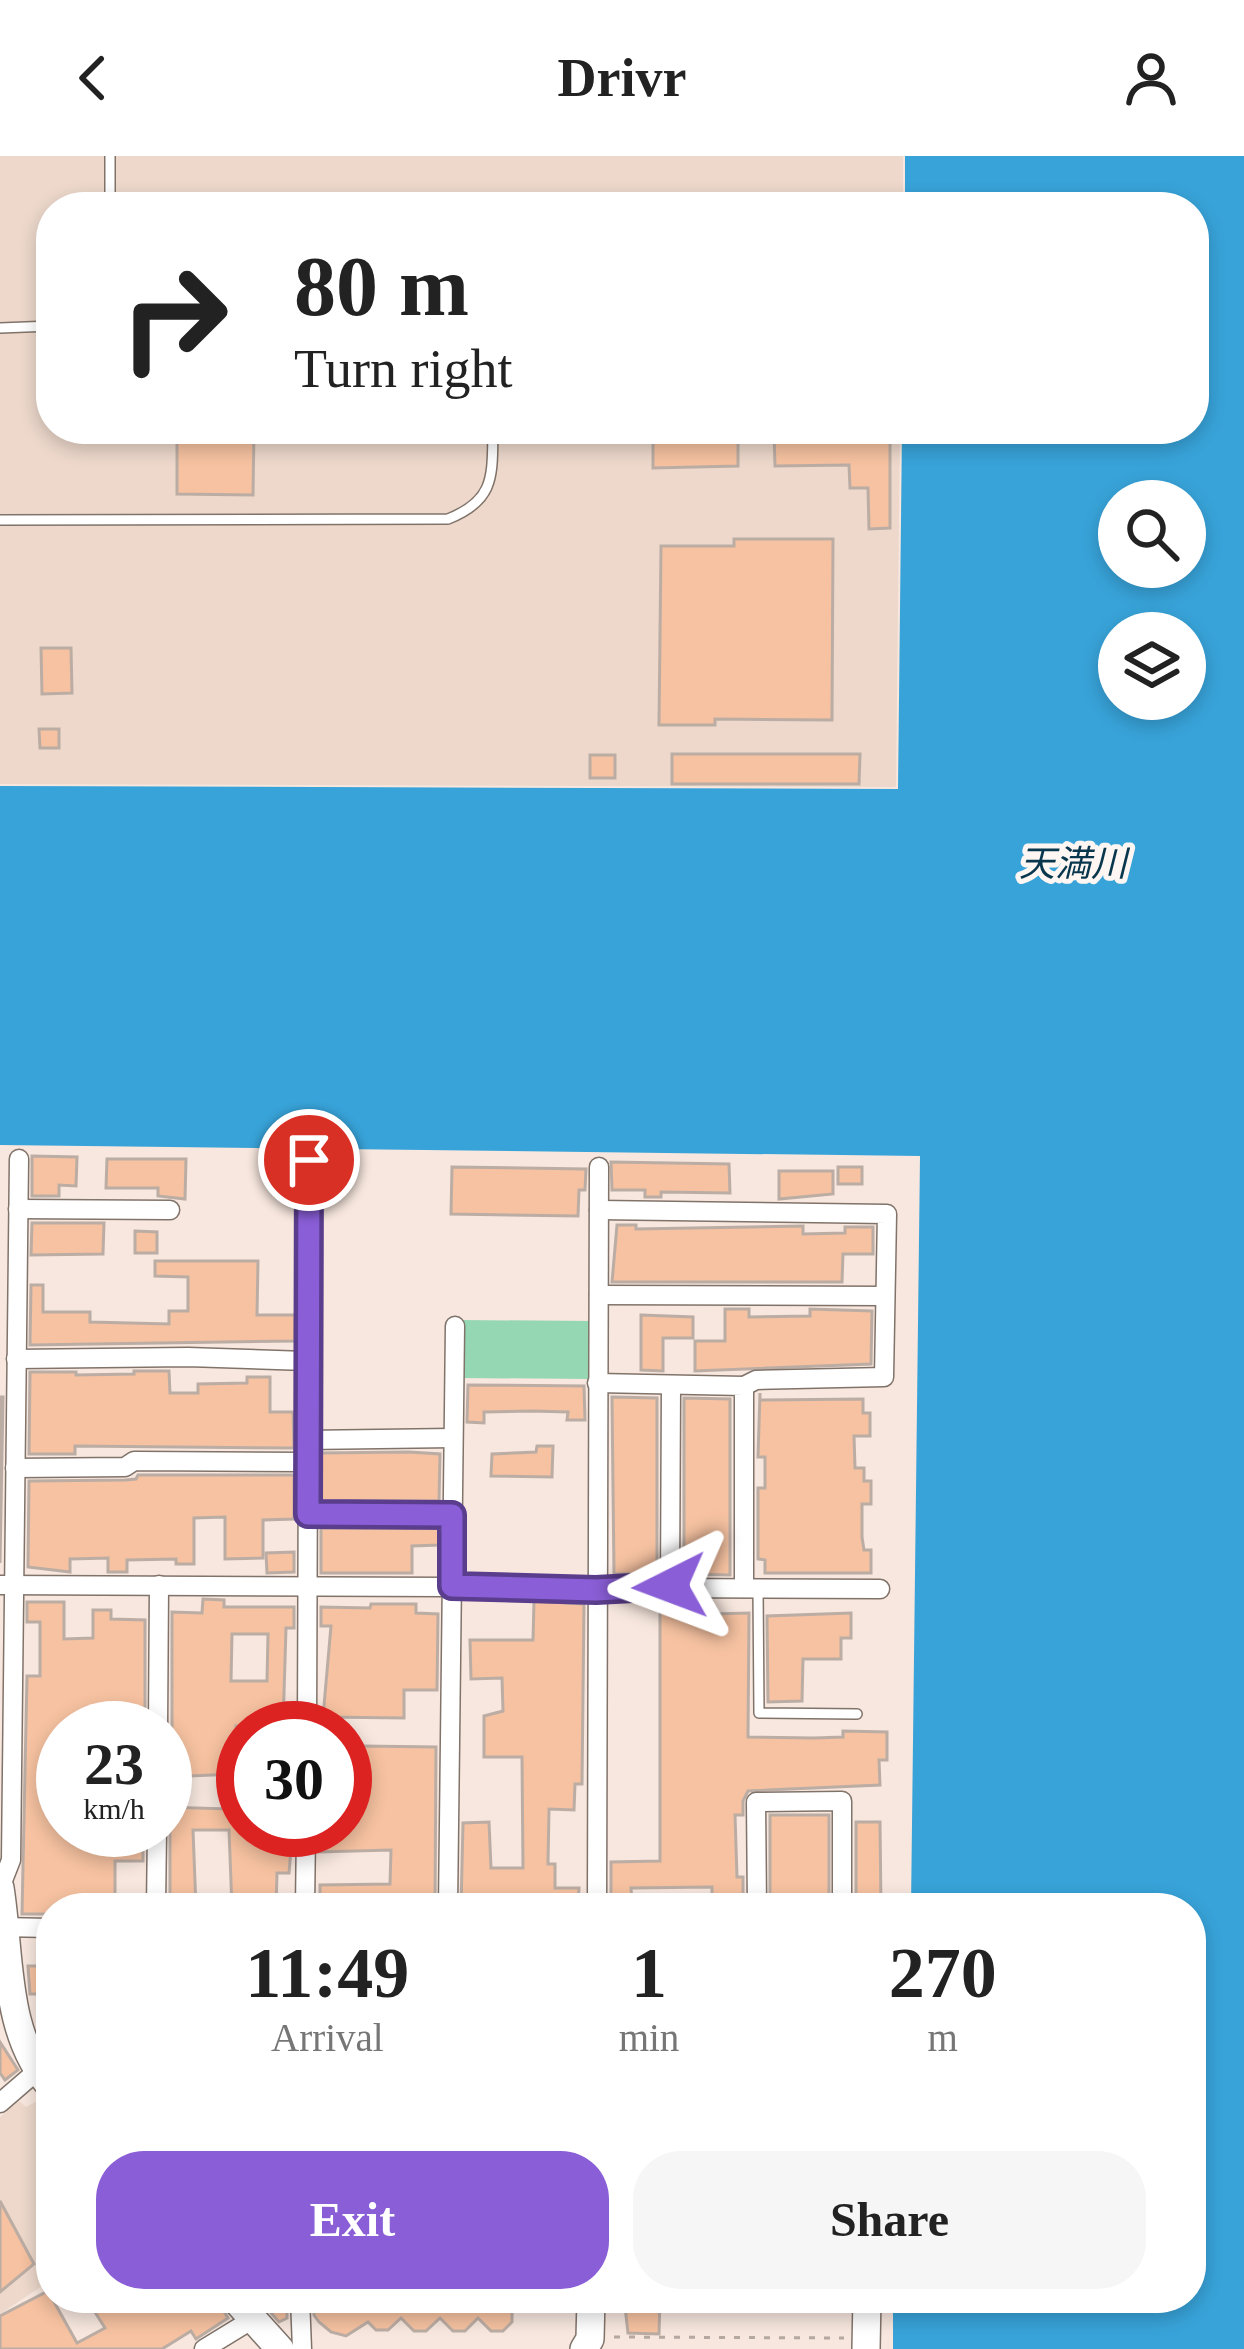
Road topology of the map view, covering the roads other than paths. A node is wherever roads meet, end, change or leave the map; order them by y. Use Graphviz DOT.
graph roads {
  1 [pos="110,156"];
  2 [pos="110,192"];
  3 [pos="36,327"];
  4 [pos="0,328"];
  5 [pos="493,444"];
  6 [pos="0,520"];
  7 [pos="19,1159"];
  8 [pos="309,1160"];
  9 [pos="599,1167"];
  10 [pos="18,1208"];
  11 [pos="170,1210"];
  12 [pos="599,1210"];
  13 [pos="599,1295"];
  14 [pos="885,1296"];
  15 [pos="455,1326"];
  16 [pos="16,1359"];
  17 [pos="306,1361"];
  18 [pos="597,1384"];
  19 [pos="8,1385"];
  20 [pos="744,1385"];
  21 [pos="671,1387"];
  22 [pos="454,1438"];
  23 [pos="306,1440"];
  24 [pos="305,1462"];
  25 [pos="15,1468"];
  26 [pos="308,1514"];
  27 [pos="452,1515"];
  28 [pos="7,1586"];
  29 [pos="159,1586"];
  30 [pos="308,1586"];
  31 [pos="452,1586"];
  32 [pos="670,1586"];
  33 [pos="751,1588"];
  34 [pos="880,1589"];
  35 [pos="596,1590"];
  36 [pos="158,1701"];
  37 [pos="307,1701"];
  38 [pos="857,1714"];
  39 [pos="6,1765"];
  40 [pos="157,1857"];
  41 [pos="306,1857"];
  42 [pos="0,1888"];
  43 [pos="156,1893"];
  44 [pos="305,1893"];
  45 [pos="448,1893"];
  46 [pos="597,1893"];
  47 [pos="757,1893"];
  48 [pos="842,1893"];
  49 [pos="3,1927"];
  50 [pos="36,1928"];
  51 [pos="36,2066"];
  52 [pos="36,2083"];
  53 [pos="0,2103"];
  54 [pos="238,2313"];
  55 [pos="248,2313"];
  56 [pos="301,2313"];
  57 [pos="591,2313"];
  58 [pos="864,2313"];
  59 [pos="592,2343"];
  60 [pos="860,2343"];
  61 [pos="204,2349"];
  62 [pos="280,2349"];
  63 [pos="302,2349"];
  1 -- 2 [label="lane"];
  3 -- 4 [label="lane"];
  5 -- 6 [label="lane"];
  7 -- 10 [label="street"];
  8 -- 17 [label="street"];
  9 -- 12 [label="street"];
  10 -- 11 [label="street"];
  10 -- 16 [label="street"];
  12 -- 13 [label="street"];
  12 -- 14 [label="street"];
  13 -- 14 [label="street"];
  13 -- 18 [label="street"];
  14 -- 20 [label="street"];
  15 -- 22 [label="street"];
  16 -- 17 [label="street"];
  16 -- 19 [label="street"];
  17 -- 23 [label="street"];
  18 -- 21 [label="street"];
  18 -- 35 [label="street"];
  19 -- 25 [label="street"];
  20 -- 21 [label="street"];
  20 -- 33 [label="street"];
  21 -- 32 [label="street"];
  22 -- 23 [label="street"];
  22 -- 27 [label="street"];
  23 -- 24 [label="street"];
  24 -- 25 [label="street"];
  24 -- 26 [label="street"];
  25 -- 28 [label="street"];
  26 -- 27 [label="street"];
  26 -- 30 [label="street"];
  27 -- 31 [label="street"];
  28 -- 29 [label="street"];
  28 -- 39 [label="street"];
  29 -- 30 [label="street"];
  29 -- 36 [label="street"];
  30 -- 31 [label="street"];
  30 -- 37 [label="street"];
  31 -- 35 [label="street"];
  31 -- 45 [label="street"];
  32 -- 33 [label="street"];
  32 -- 35 [label="street"];
  33 -- 34 [label="street"];
  33 -- 38 [label="lane"];
  35 -- 46 [label="street"];
  39 -- 42 [label="street"];
  40 -- 43 [label="street"];
  41 -- 44 [label="street"];
  42 -- 49 [label="street"];
  47 -- 48 [label="street"];
  49 -- 50 [label="street"];
  49 -- 51 [label="street"];
  52 -- 53 [label="street"];
  54 -- 61 [label="street"];
  55 -- 62 [label="street"];
  56 -- 63 [label="street"];
  57 -- 59 [label="street"];
  58 -- 60 [label="street"];
}
